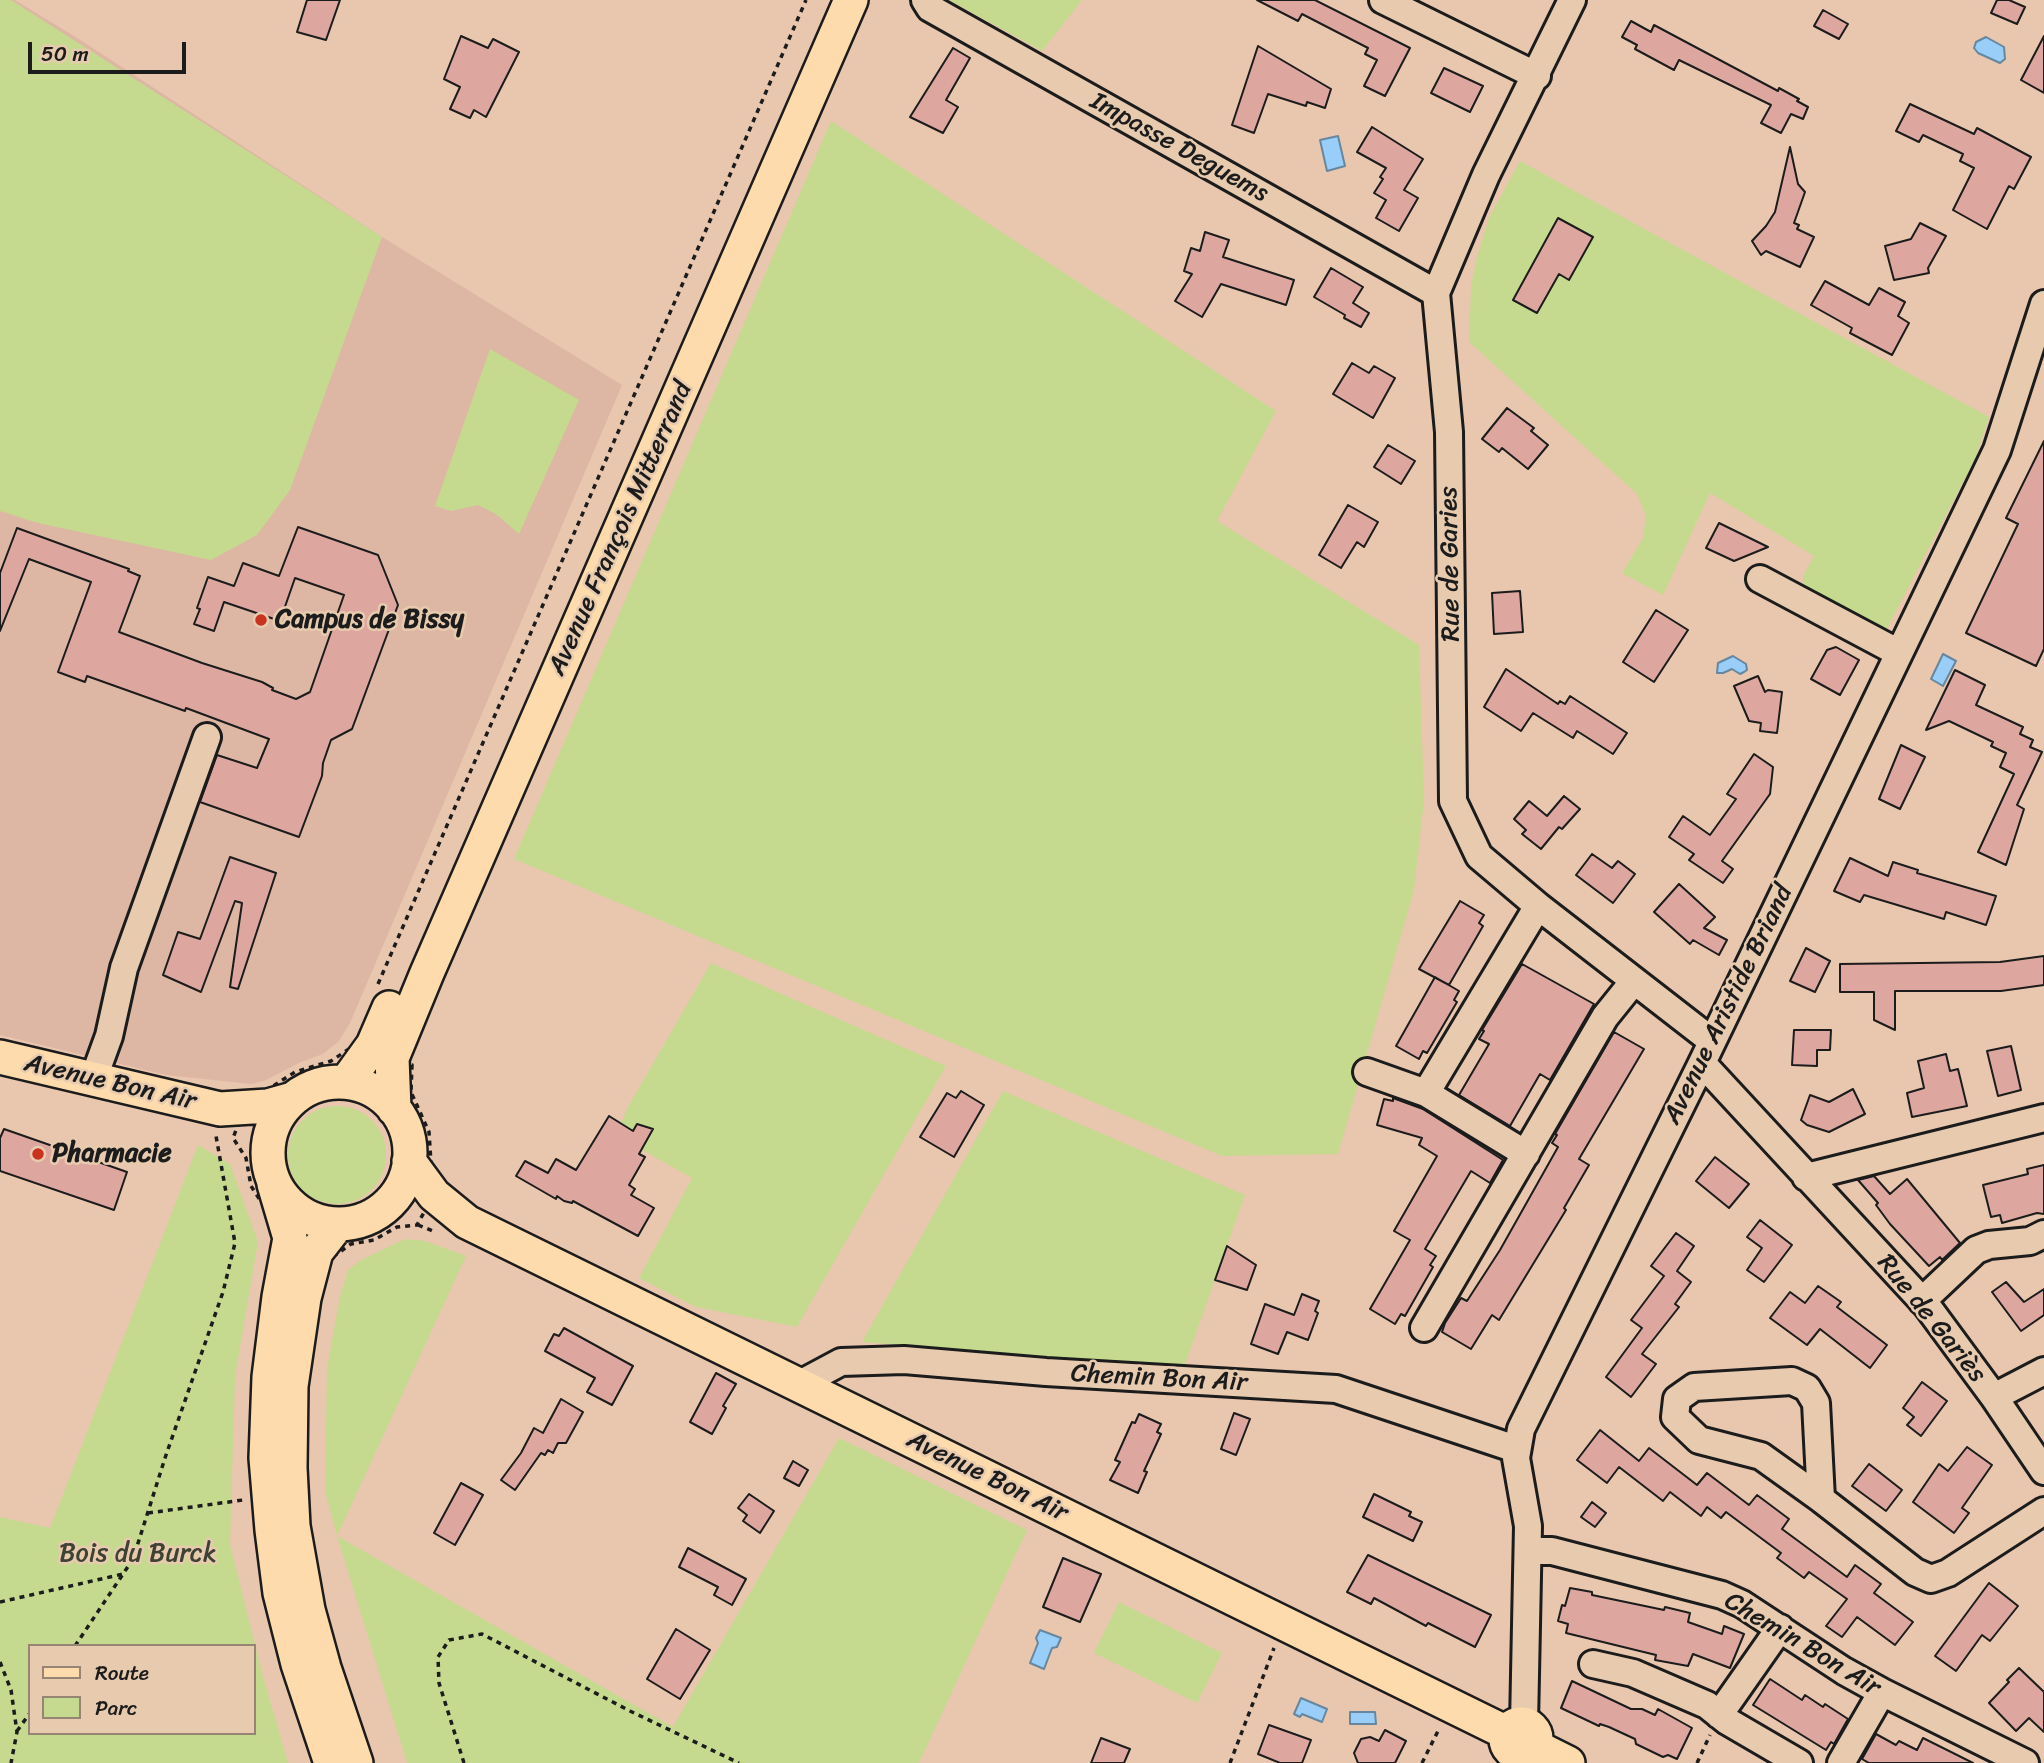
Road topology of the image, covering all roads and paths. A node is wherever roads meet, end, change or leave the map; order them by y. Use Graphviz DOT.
graph roads {
  1 [pos="806,0"];
  2 [pos="828,0"];
  3 [pos="851,0"];
  4 [pos="925,0"];
  5 [pos="1383,0"];
  6 [pos="1572,0"];
  7 [pos="1537,76"];
  8 [pos="1436,293"];
  9 [pos="2044,304"];
  10 [pos="1760,579"];
  11 [pos="1899,653"];
  12 [pos="207,737"];
  13 [pos="1538,906"];
  14 [pos="1634,981"];
  15 [pos="378,985"];
  16 [pos="369,1047"];
  17 [pos="1707,1052"];
  18 [pos="0,1057"];
  19 [pos="1367,1072"];
  20 [pos="93,1080"];
  21 [pos="347,1081"];
  22 [pos="1426,1093"];
  23 [pos="293,1099"];
  24 [pos="394,1109"];
  25 [pos="230,1118"];
  26 [pos="2044,1118"];
  27 [pos="1526,1154"];
  28 [pos="409,1161"];
  29 [pos="271,1169"];
  30 [pos="1806,1177"];
  31 [pos="429,1203"];
  32 [pos="373,1216"];
  33 [pos="337,1225"];
  34 [pos="2044,1234"];
  35 [pos="302,1250"];
  36 [pos="1922,1301"];
  37 [pos="1424,1328"];
  38 [pos="2044,1371"];
  39 [pos="798,1385"];
  40 [pos="1994,1397"];
  41 [pos="1516,1448"];
  42 [pos="2044,1471"];
  43 [pos="248,1499"];
  44 [pos="1821,1499"];
  45 [pos="2044,1511"];
  46 [pos="148,1513"];
  47 [pos="1528,1551"];
  48 [pos="123,1574"];
  49 [pos="0,1602"];
  50 [pos="1284,1623"];
  51 [pos="1780,1628"];
  52 [pos="76,1644"];
  53 [pos="0,1662"];
  54 [pos="1593,1664"];
  55 [pos="1882,1692"];
  56 [pos="1451,1705"];
  57 [pos="1719,1714"];
  58 [pos="28,1716"];
  59 [pos="17,1732"];
  60 [pos="1522,1744"];
  61 [pos="11,1763"];
  62 [pos="331,1763"];
  63 [pos="356,1763"];
  64 [pos="464,1763"];
  65 [pos="739,1763"];
  66 [pos="1230,1763"];
  67 [pos="1422,1763"];
  68 [pos="1568,1763"];
  69 [pos="1799,1763"];
  70 [pos="1841,1763"];
  71 [pos="2025,1763"];
  1 -- 15 [label="path"];
  2 -- 16 [label="main road, Avenue François Mitterrand"];
  3 -- 16 [label="main road, Avenue François Mitterrand"];
  4 -- 8 [label="street, Impasse Deguems"];
  5 -- 7 [label="street"];
  6 -- 7 [label="street, Rue de Garies"];
  7 -- 8 [label="street, Rue de Garies"];
  8 -- 13 [label="street, Rue de Garies"];
  9 -- 11 [label="street, Avenue Aristide Briand"];
  10 -- 11 [label="street"];
  11 -- 17 [label="street, Avenue Aristide Briand"];
  12 -- 20 [label="street"];
  13 -- 14 [label="street, Rue de Garies"];
  13 -- 22 [label="street"];
  14 -- 17 [label="street, Rue de Garies"];
  14 -- 27 [label="street"];
  16 -- 21 [label="main road, Avenue François Mitterrand"];
  16 -- 24 [label="main road, Avenue François Mitterrand"];
  16 -- 25 [label="path"];
  16 -- 31 [label="path"];
  17 -- 30 [label="street, Rue de Gariès"];
  17 -- 41 [label="street, Avenue Aristide Briand"];
  18 -- 20 [label="main road, Avenue Bon Air"];
  19 -- 22 [label="street"];
  20 -- 25 [label="main road, Avenue Bon Air"];
  21 -- 23 [label="main road"];
  21 -- 24 [label="main road"];
  22 -- 27 [label="street"];
  23 -- 25 [label="main road, Avenue Bon Air"];
  23 -- 29 [label="main road"];
  24 -- 28 [label="main road"];
  25 -- 29 [label="main road"];
  25 -- 35 [label="path"];
  25 -- 46 [label="path"];
  26 -- 30 [label="street"];
  27 -- 37 [label="street"];
  28 -- 31 [label="main road"];
  28 -- 32 [label="main road"];
  29 -- 33 [label="main road"];
  29 -- 35 [label="main road"];
  30 -- 36 [label="street, Rue de Gariès"];
  31 -- 32 [label="main road, Avenue Bon Air"];
  31 -- 35 [label="path"];
  31 -- 39 [label="main road, Avenue Bon Air"];
  32 -- 33 [label="main road"];
  33 -- 35 [label="main road"];
  34 -- 36 [label="street"];
  35 -- 62 [label="main road"];
  35 -- 63 [label="main road"];
  36 -- 40 [label="street, Rue de Gariès"];
  38 -- 40 [label="street"];
  39 -- 41 [label="street, Chemin Bon Air"];
  39 -- 50 [label="main road, Avenue Bon Air"];
  40 -- 42 [label="street, Rue de Gariès"];
  41 -- 47 [label="street, Avenue Aristide Briand"];
  43 -- 46 [label="path"];
  44 -- 44 [label="street"];
  44 -- 45 [label="street"];
  46 -- 48 [label="path"];
  47 -- 51 [label="street, Chemin Bon Air"];
  47 -- 60 [label="street, Avenue Aristide Briand"];
  48 -- 49 [label="path"];
  48 -- 52 [label="path"];
  50 -- 56 [label="main road, Avenue Bon Air"];
  50 -- 66 [label="path"];
  51 -- 55 [label="street, Chemin Bon Air"];
  51 -- 57 [label="street"];
  53 -- 59 [label="path"];
  54 -- 57 [label="street"];
  55 -- 70 [label="street"];
  55 -- 71 [label="street, Chemin Bon Air"];
  56 -- 60 [label="main road, Avenue Bon Air"];
  56 -- 67 [label="path"];
  57 -- 69 [label="street"];
  58 -- 59 [label="path"];
  59 -- 61 [label="path"];
  60 -- 68 [label="main road, Avenue Bon Air"];
  64 -- 65 [label="path"];
}
